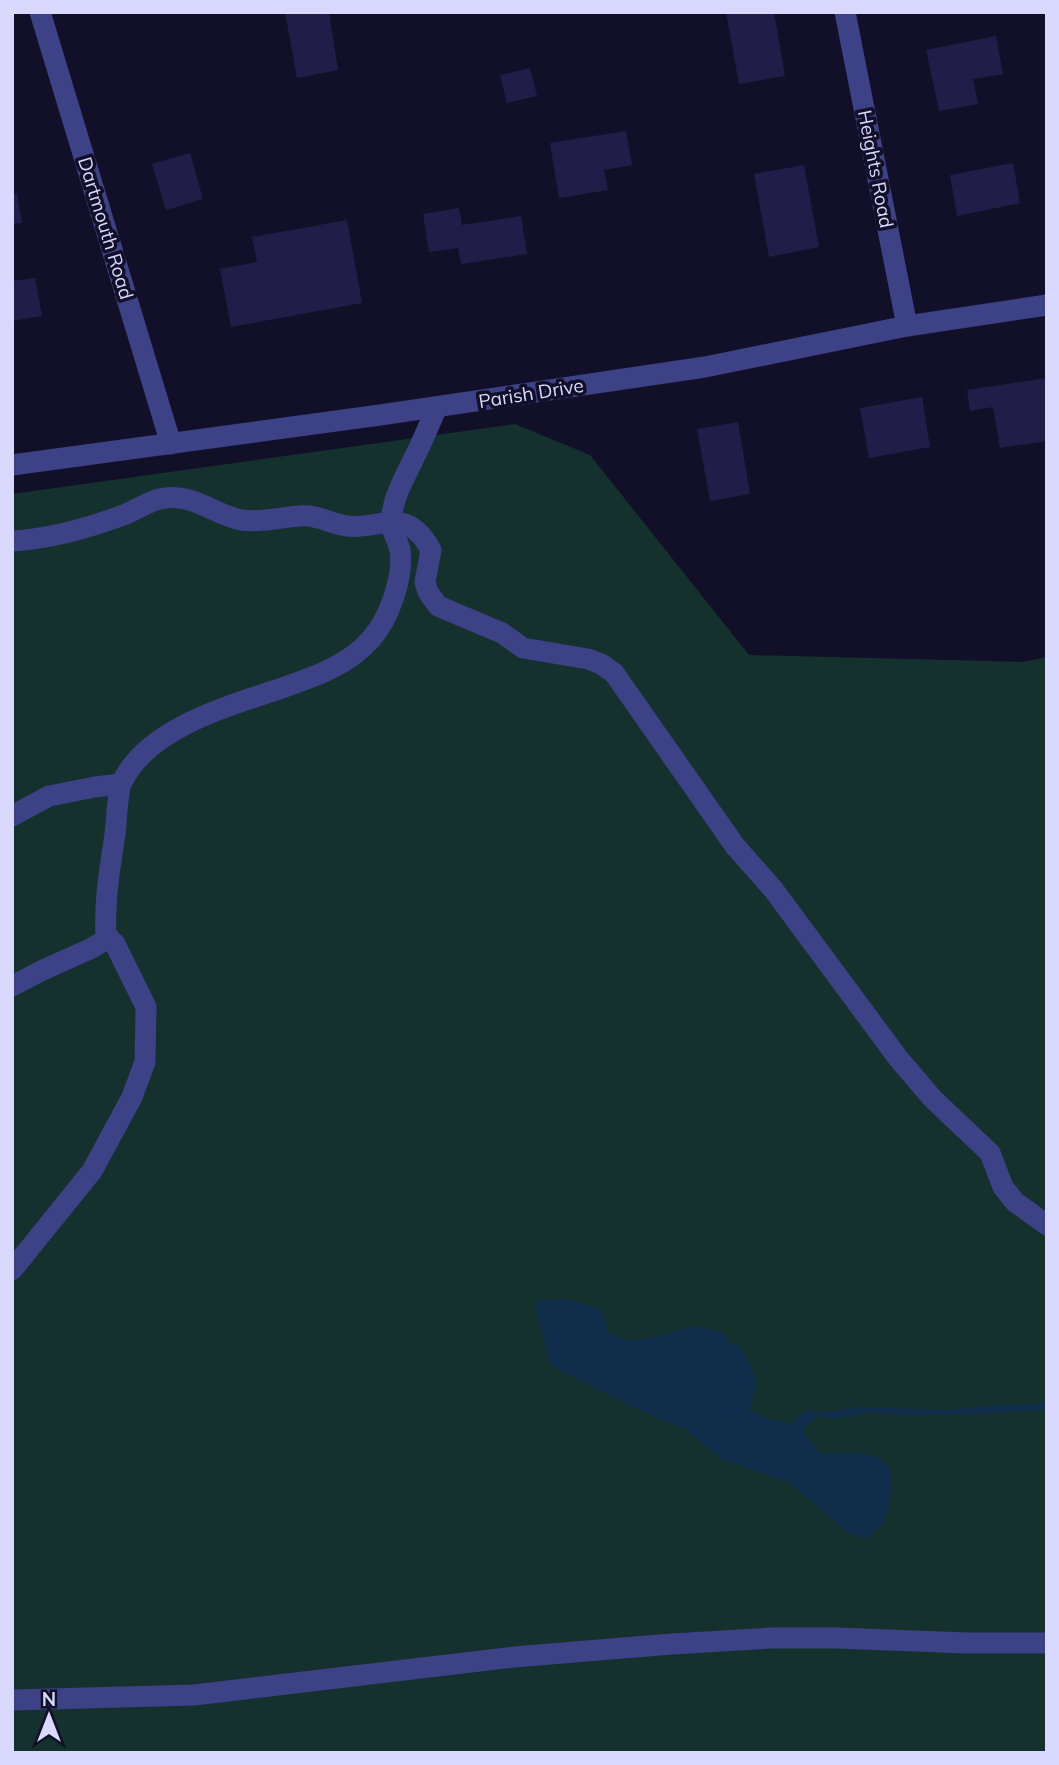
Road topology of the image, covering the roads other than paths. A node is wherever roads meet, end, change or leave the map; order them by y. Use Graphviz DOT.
graph roads {
  1 [pos="40,12"];
  2 [pos="845,12"];
  3 [pos="1047,305"];
  4 [pos="907,326"];
  5 [pos="438,407"];
  6 [pos="171,444"];
  7 [pos="12,465"];
  8 [pos="391,523"];
  9 [pos="12,541"];
  10 [pos="121,784"];
  11 [pos="12,816"];
  12 [pos="106,935"];
  13 [pos="12,986"];
  14 [pos="1047,1225"];
  15 [pos="12,1270"];
  16 [pos="1047,1643"];
  17 [pos="12,1700"];
  1 -- 6 [label="street, Dartmouth Road"];
  2 -- 4 [label="street, Heights Road"];
  3 -- 4 [label="street, Parish Drive"];
  4 -- 5 [label="street, Parish Drive"];
  5 -- 6 [label="street, Parish Drive"];
  5 -- 8 [label="street"];
  6 -- 7 [label="street, Parish Drive"];
  8 -- 9 [label="street"];
  8 -- 10 [label="street"];
  8 -- 14 [label="street"];
  10 -- 11 [label="street"];
  10 -- 12 [label="street"];
  12 -- 13 [label="street"];
  12 -- 15 [label="street"];
  16 -- 17 [label="street"];
}
